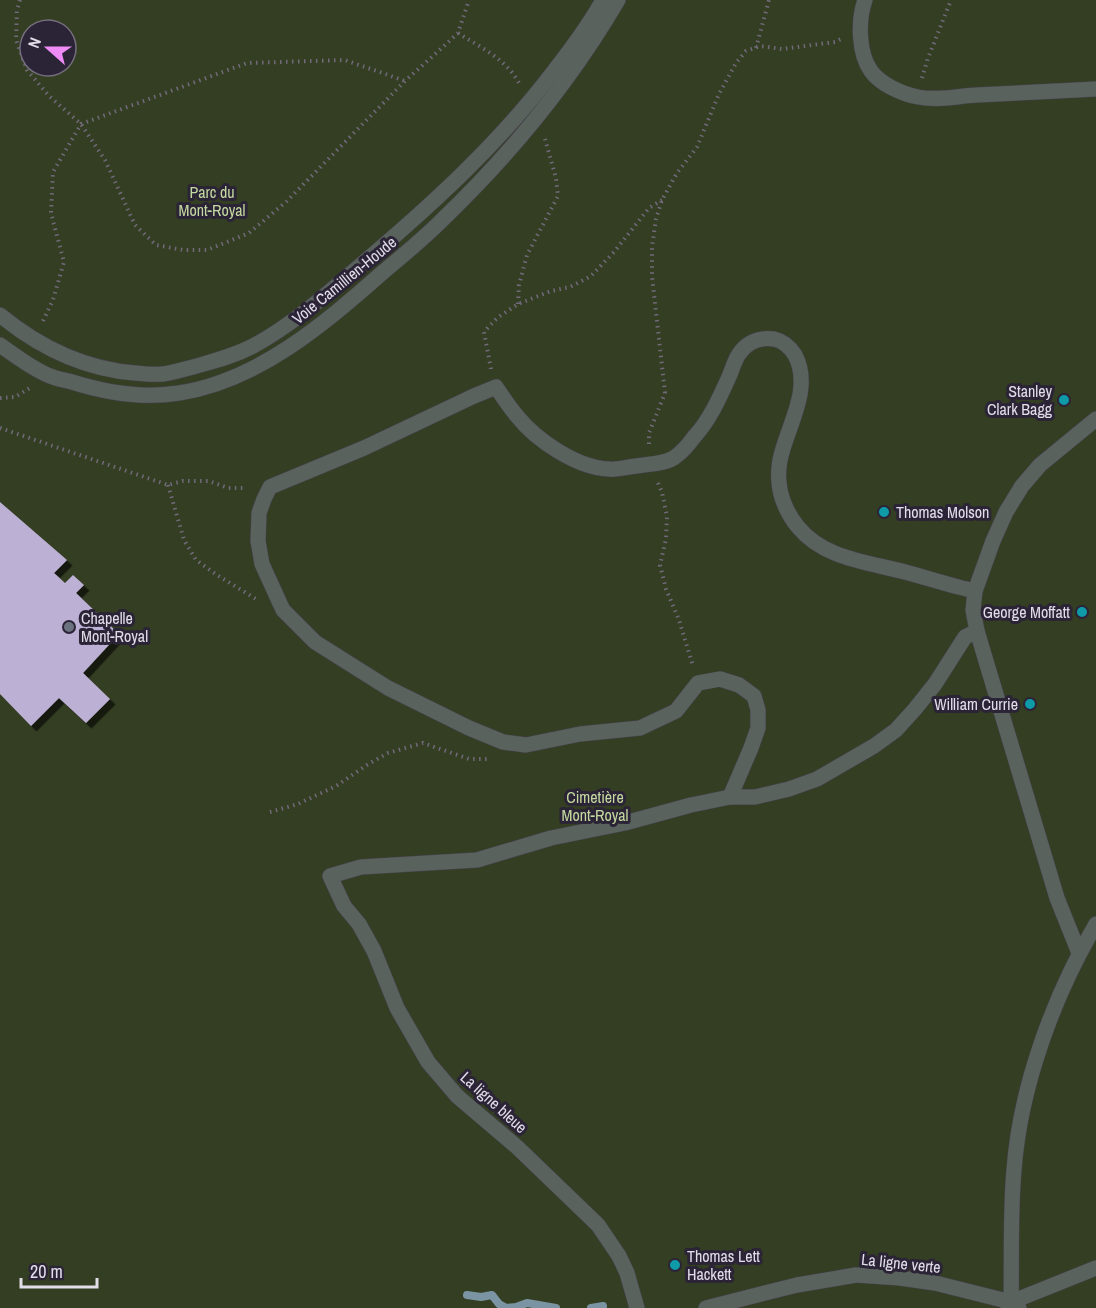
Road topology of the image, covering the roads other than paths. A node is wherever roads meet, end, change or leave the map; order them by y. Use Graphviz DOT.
graph roads {
  1 [pos="603,0"];
  2 [pos="618,0"];
  3 [pos="865,0"];
  4 [pos="1096,88"];
  5 [pos="0,315"];
  6 [pos="0,345"];
  7 [pos="1096,419"];
  8 [pos="975,591"];
  9 [pos="977,631"];
  10 [pos="730,797"];
  11 [pos="1096,924"];
  12 [pos="1079,953"];
  13 [pos="1096,1268"];
  14 [pos="1013,1306"];
  15 [pos="637,1308"];
  16 [pos="706,1308"];
  1 -- 5 [label="street, Voie Camillien-Houde"];
  2 -- 6 [label="street, Voie Camillien-Houde"];
  3 -- 4 [label="street"];
  7 -- 8 [label="street"];
  8 -- 9 [label="street"];
  8 -- 10 [label="street"];
  9 -- 10 [label="street"];
  9 -- 12 [label="street"];
  10 -- 15 [label="street, La ligne bleue"];
  11 -- 12 [label="street"];
  12 -- 14 [label="street"];
  13 -- 14 [label="street"];
  14 -- 16 [label="street, La ligne verte"];
}
